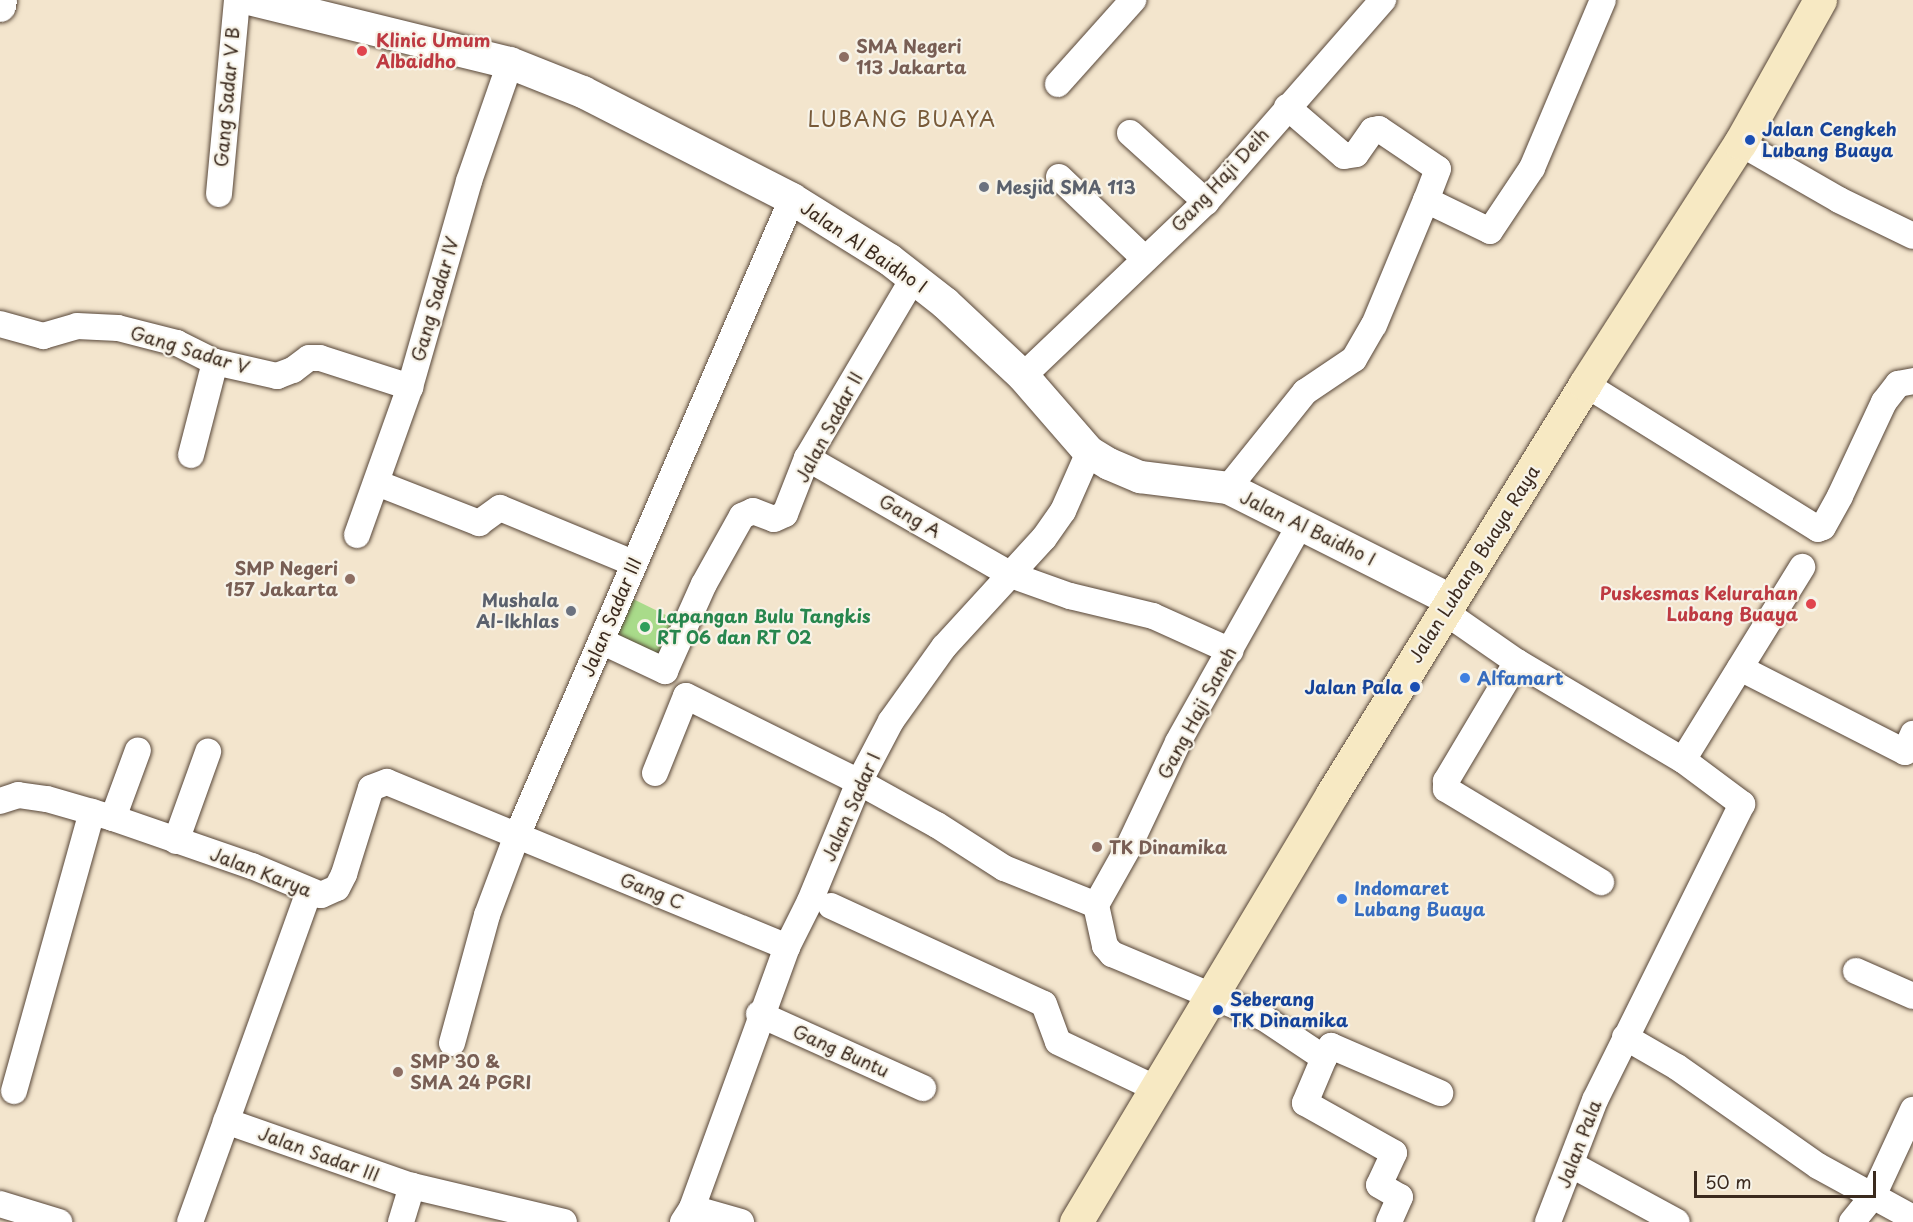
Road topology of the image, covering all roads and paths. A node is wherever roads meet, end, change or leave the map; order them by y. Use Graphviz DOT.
graph roads {
  1 [pos="1,0"];
  2 [pos="237,0"];
  3 [pos="253,0"];
  4 [pos="1133,0"];
  5 [pos="1383,0"];
  6 [pos="1604,0"];
  7 [pos="1820,0"];
  8 [pos="0,6"];
  9 [pos="510,63"];
  10 [pos="1058,84"];
  11 [pos="1287,107"];
  12 [pos="1130,133"];
  13 [pos="1740,143"];
  14 [pos="1059,177"];
  15 [pos="219,194"];
  16 [pos="792,199"];
  17 [pos="1426,200"];
  18 [pos="1206,202"];
  19 [pos="1913,236"];
  20 [pos="1145,259"];
  21 [pos="914,278"];
  22 [pos="0,324"];
  23 [pos="215,362"];
  24 [pos="1023,376"];
  25 [pos="1585,384"];
  26 [pos="1908,386"];
  27 [pos="410,387"];
  28 [pos="1089,452"];
  29 [pos="191,455"];
  30 [pos="807,458"];
  31 [pos="377,483"];
  32 [pos="1228,488"];
  33 [pos="1301,523"];
  34 [pos="357,535"];
  35 [pos="633,563"];
  36 [pos="1802,567"];
  37 [pos="1011,575"];
  38 [pos="1448,606"];
  39 [pos="601,641"];
  40 [pos="1231,651"];
  41 [pos="1517,662"];
  42 [pos="1740,668"];
  43 [pos="1913,734"];
  44 [pos="138,750"];
  45 [pos="208,752"];
  46 [pos="1683,760"];
  47 [pos="655,772"];
  48 [pos="859,782"];
  49 [pos="0,801"];
  50 [pos="103,815"];
  51 [pos="516,838"];
  52 [pos="176,841"];
  53 [pos="1601,882"];
  54 [pos="309,891"];
  55 [pos="1096,905"];
  56 [pos="831,906"];
  57 [pos="787,947"];
  58 [pos="1856,970"];
  59 [pos="1212,996"];
  60 [pos="1913,996"];
  61 [pos="759,1014"];
  62 [pos="1625,1037"];
  63 [pos="452,1043"];
  64 [pos="1324,1058"];
  65 [pos="923,1088"];
  66 [pos="1157,1089"];
  67 [pos="14,1091"];
  68 [pos="1440,1093"];
  69 [pos="1913,1110"];
  70 [pos="226,1121"];
  71 [pos="1572,1165"];
  72 [pos="412,1186"];
  73 [pos="1873,1196"];
  74 [pos="0,1204"];
  75 [pos="687,1215"];
  76 [pos="1913,1218"];
  77 [pos="48,1220"];
  78 [pos="190,1222"];
  79 [pos="401,1222"];
  80 [pos="564,1222"];
  81 [pos="741,1222"];
  82 [pos="1076,1222"];
  83 [pos="1389,1222"];
  84 [pos="1548,1222"];
  85 [pos="1677,1222"];
  86 [pos="1852,1222"];
  1 -- 8 [label="street"];
  2 -- 15 [label="street, Gang Sadar V B"];
  3 -- 9 [label="street, Jalan Al Baidho I"];
  4 -- 10 [label="street"];
  5 -- 11 [label="street, Gang Haji Deih"];
  6 -- 17 [label="street"];
  7 -- 13 [label="main road, Jalan Lubang Buaya Raya"];
  9 -- 16 [label="street, Jalan Al Baidho I"];
  9 -- 27 [label="street, Gang Sadar IV"];
  11 -- 17 [label="street"];
  11 -- 18 [label="street, Gang Haji Deih"];
  12 -- 18 [label="street"];
  13 -- 19 [label="street"];
  13 -- 25 [label="main road, Jalan Lubang Buaya Raya"];
  14 -- 20 [label="street"];
  16 -- 21 [label="street, Jalan Al Baidho I"];
  16 -- 35 [label="street, Jalan Sadar III"];
  17 -- 32 [label="street"];
  18 -- 20 [label="street, Gang Haji Deih"];
  20 -- 24 [label="street, Gang Haji Deih"];
  21 -- 24 [label="street, Jalan Al Baidho I"];
  21 -- 30 [label="street, Jalan Sadar II"];
  22 -- 23 [label="street, Gang Sadar V"];
  23 -- 27 [label="street, Gang Sadar V"];
  23 -- 29 [label="street"];
  24 -- 28 [label="street, Jalan Al Baidho I"];
  25 -- 26 [label="street"];
  25 -- 38 [label="main road, Jalan Lubang Buaya Raya"];
  27 -- 31 [label="street, Gang Sadar IV"];
  28 -- 32 [label="street, Jalan Al Baidho I"];
  28 -- 37 [label="street, Jalan Sadar I"];
  30 -- 37 [label="street, Gang A"];
  30 -- 39 [label="street, Jalan Sadar II"];
  31 -- 34 [label="street, Gang Sadar IV"];
  31 -- 35 [label="street"];
  32 -- 33 [label="street, Jalan Al Baidho I"];
  33 -- 38 [label="street, Jalan Al Baidho I"];
  33 -- 40 [label="street, Gang Haji Saneh"];
  35 -- 39 [label="street, Jalan Sadar III"];
  36 -- 42 [label="street"];
  37 -- 40 [label="street, Gang A"];
  37 -- 48 [label="street, Jalan Sadar I"];
  38 -- 41 [label="street, Jalan Pala"];
  38 -- 59 [label="main road, Jalan Lubang Buaya Raya"];
  39 -- 51 [label="street, Jalan Sadar III"];
  40 -- 55 [label="street, Gang Haji Saneh"];
  41 -- 46 [label="street, Jalan Pala"];
  41 -- 53 [label="street"];
  42 -- 43 [label="street"];
  42 -- 46 [label="street"];
  44 -- 50 [label="street"];
  45 -- 52 [label="street"];
  46 -- 62 [label="street, Jalan Pala"];
  47 -- 48 [label="street"];
  48 -- 55 [label="street"];
  48 -- 57 [label="street, Jalan Sadar I"];
  49 -- 50 [label="street, Jalan Karya"];
  50 -- 52 [label="street, Jalan Karya"];
  50 -- 67 [label="street"];
  51 -- 54 [label="street, Jalan Karya"];
  51 -- 57 [label="street, Gang C"];
  51 -- 63 [label="street, Jalan Sadar III"];
  52 -- 54 [label="street, Jalan Karya"];
  54 -- 70 [label="street"];
  55 -- 59 [label="street"];
  56 -- 66 [label="street"];
  57 -- 61 [label="street, Jalan Sadar I"];
  58 -- 60 [label="street"];
  59 -- 64 [label="street"];
  59 -- 66 [label="main road, Jalan Lubang Buaya Raya"];
  61 -- 65 [label="street, Gang Buntu"];
  61 -- 75 [label="street, Jalan Sadar I"];
  62 -- 71 [label="street, Jalan Pala"];
  62 -- 73 [label="street"];
  64 -- 68 [label="street"];
  64 -- 83 [label="street"];
  66 -- 82 [label="main road, Jalan Lubang Buaya Raya"];
  69 -- 73 [label="street"];
  70 -- 72 [label="street, Jalan Sadar III"];
  70 -- 78 [label="street"];
  71 -- 84 [label="street, Jalan Pala"];
  71 -- 85 [label="street"];
  72 -- 79 [label="street"];
  72 -- 80 [label="street, Jalan Sadar III"];
  73 -- 76 [label="street"];
  73 -- 86 [label="street"];
  74 -- 77 [label="street"];
  75 -- 81 [label="street"];
}
